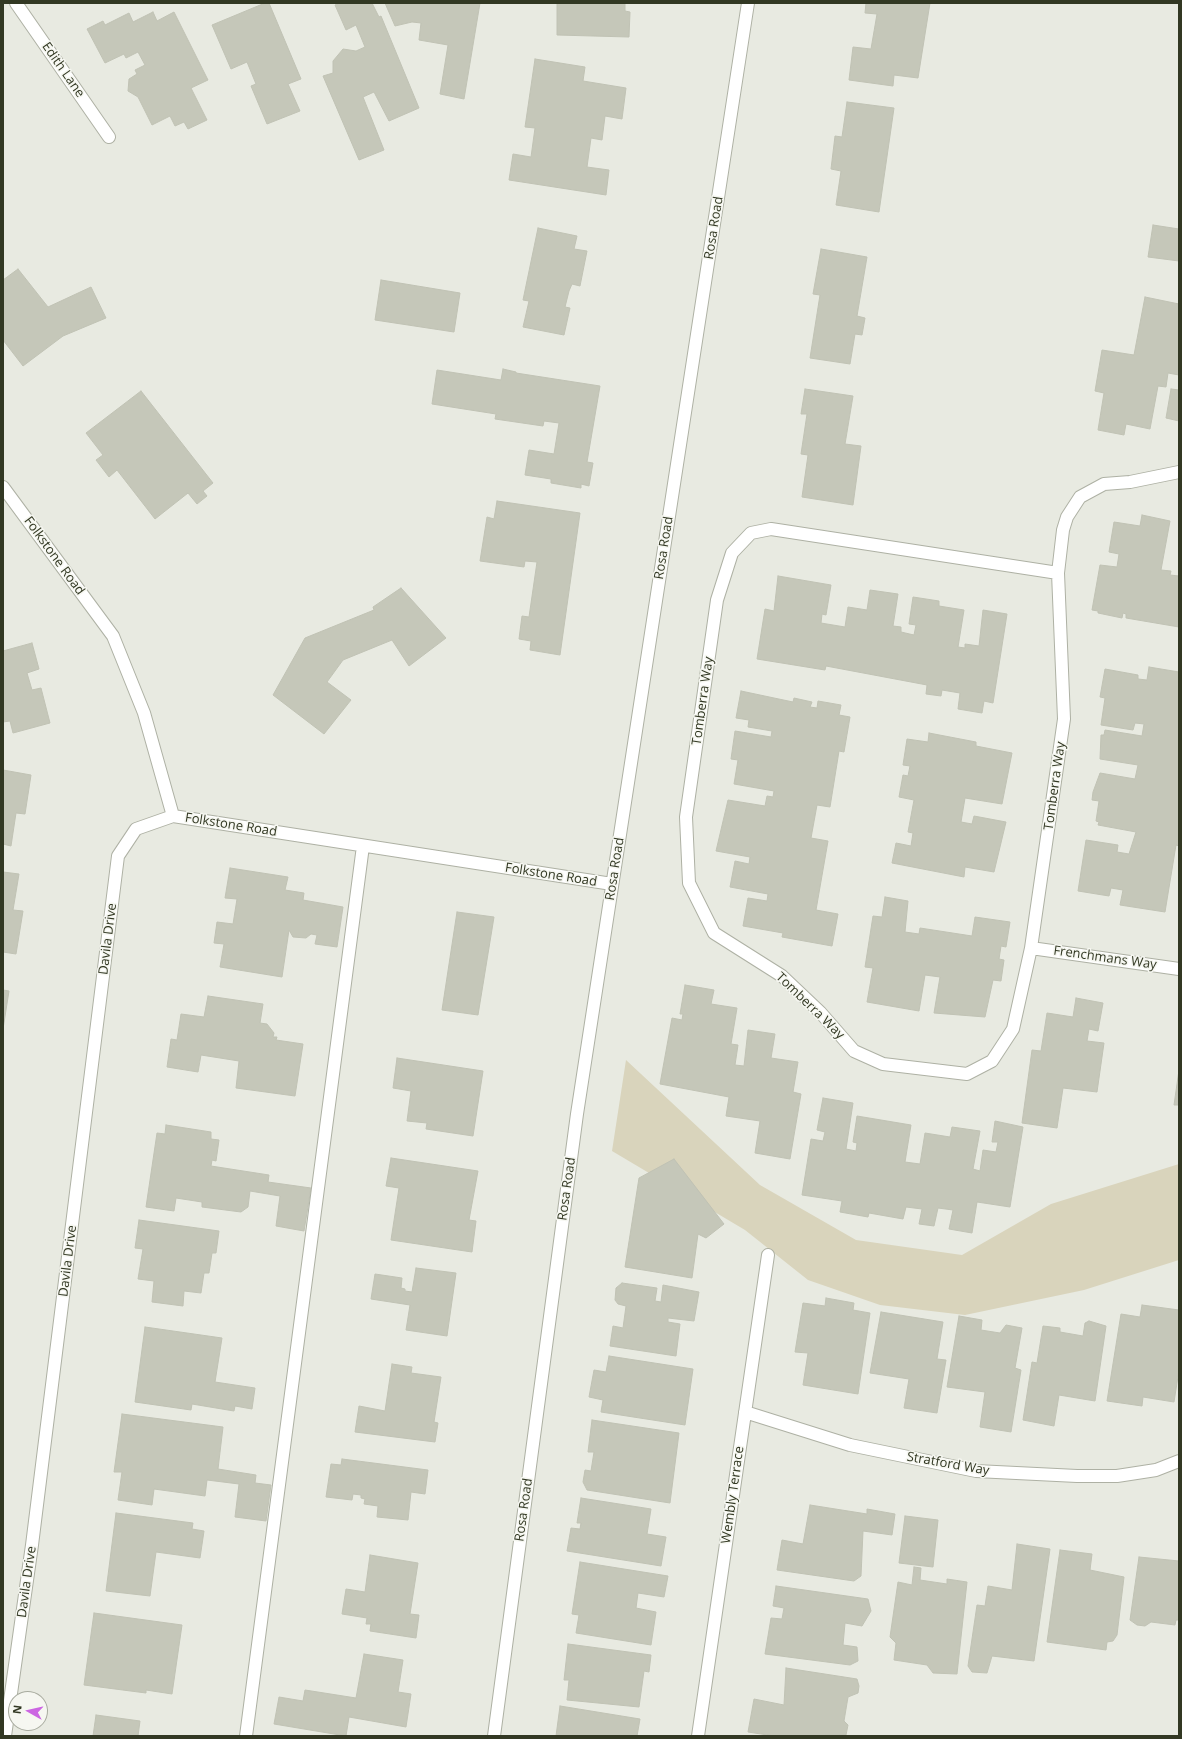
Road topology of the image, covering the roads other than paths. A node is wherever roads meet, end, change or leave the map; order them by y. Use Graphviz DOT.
graph roads {
  1 [pos="16,3"];
  2 [pos="748,3"];
  3 [pos="109,137"];
  4 [pos="1179,472"];
  5 [pos="3,486"];
  6 [pos="1058,573"];
  7 [pos="173,816"];
  8 [pos="363,846"];
  9 [pos="612,884"];
  10 [pos="1031,948"];
  11 [pos="1179,969"];
  12 [pos="768,1255"];
  13 [pos="745,1412"];
  14 [pos="1179,1461"];
  15 [pos="5,1736"];
  16 [pos="246,1736"];
  17 [pos="494,1736"];
  18 [pos="698,1736"];
  1 -- 3 [label="street, Edith Lane"];
  2 -- 9 [label="street, Rosa Road"];
  4 -- 6 [label="street, Tomberra Way"];
  5 -- 7 [label="street, Folkstone Road"];
  6 -- 10 [label="street, Tomberra Way"];
  6 -- 10 [label="street, Tomberra Way"];
  7 -- 8 [label="street, Folkstone Road"];
  7 -- 15 [label="street, Davila Drive"];
  8 -- 9 [label="street, Folkstone Road"];
  8 -- 16 [label="street"];
  9 -- 17 [label="street, Rosa Road"];
  10 -- 11 [label="street, Frenchmans Way"];
  12 -- 13 [label="street, Wembly Terrace"];
  13 -- 14 [label="street, Stratford Way"];
  13 -- 18 [label="street, Wembly Terrace"];
}
